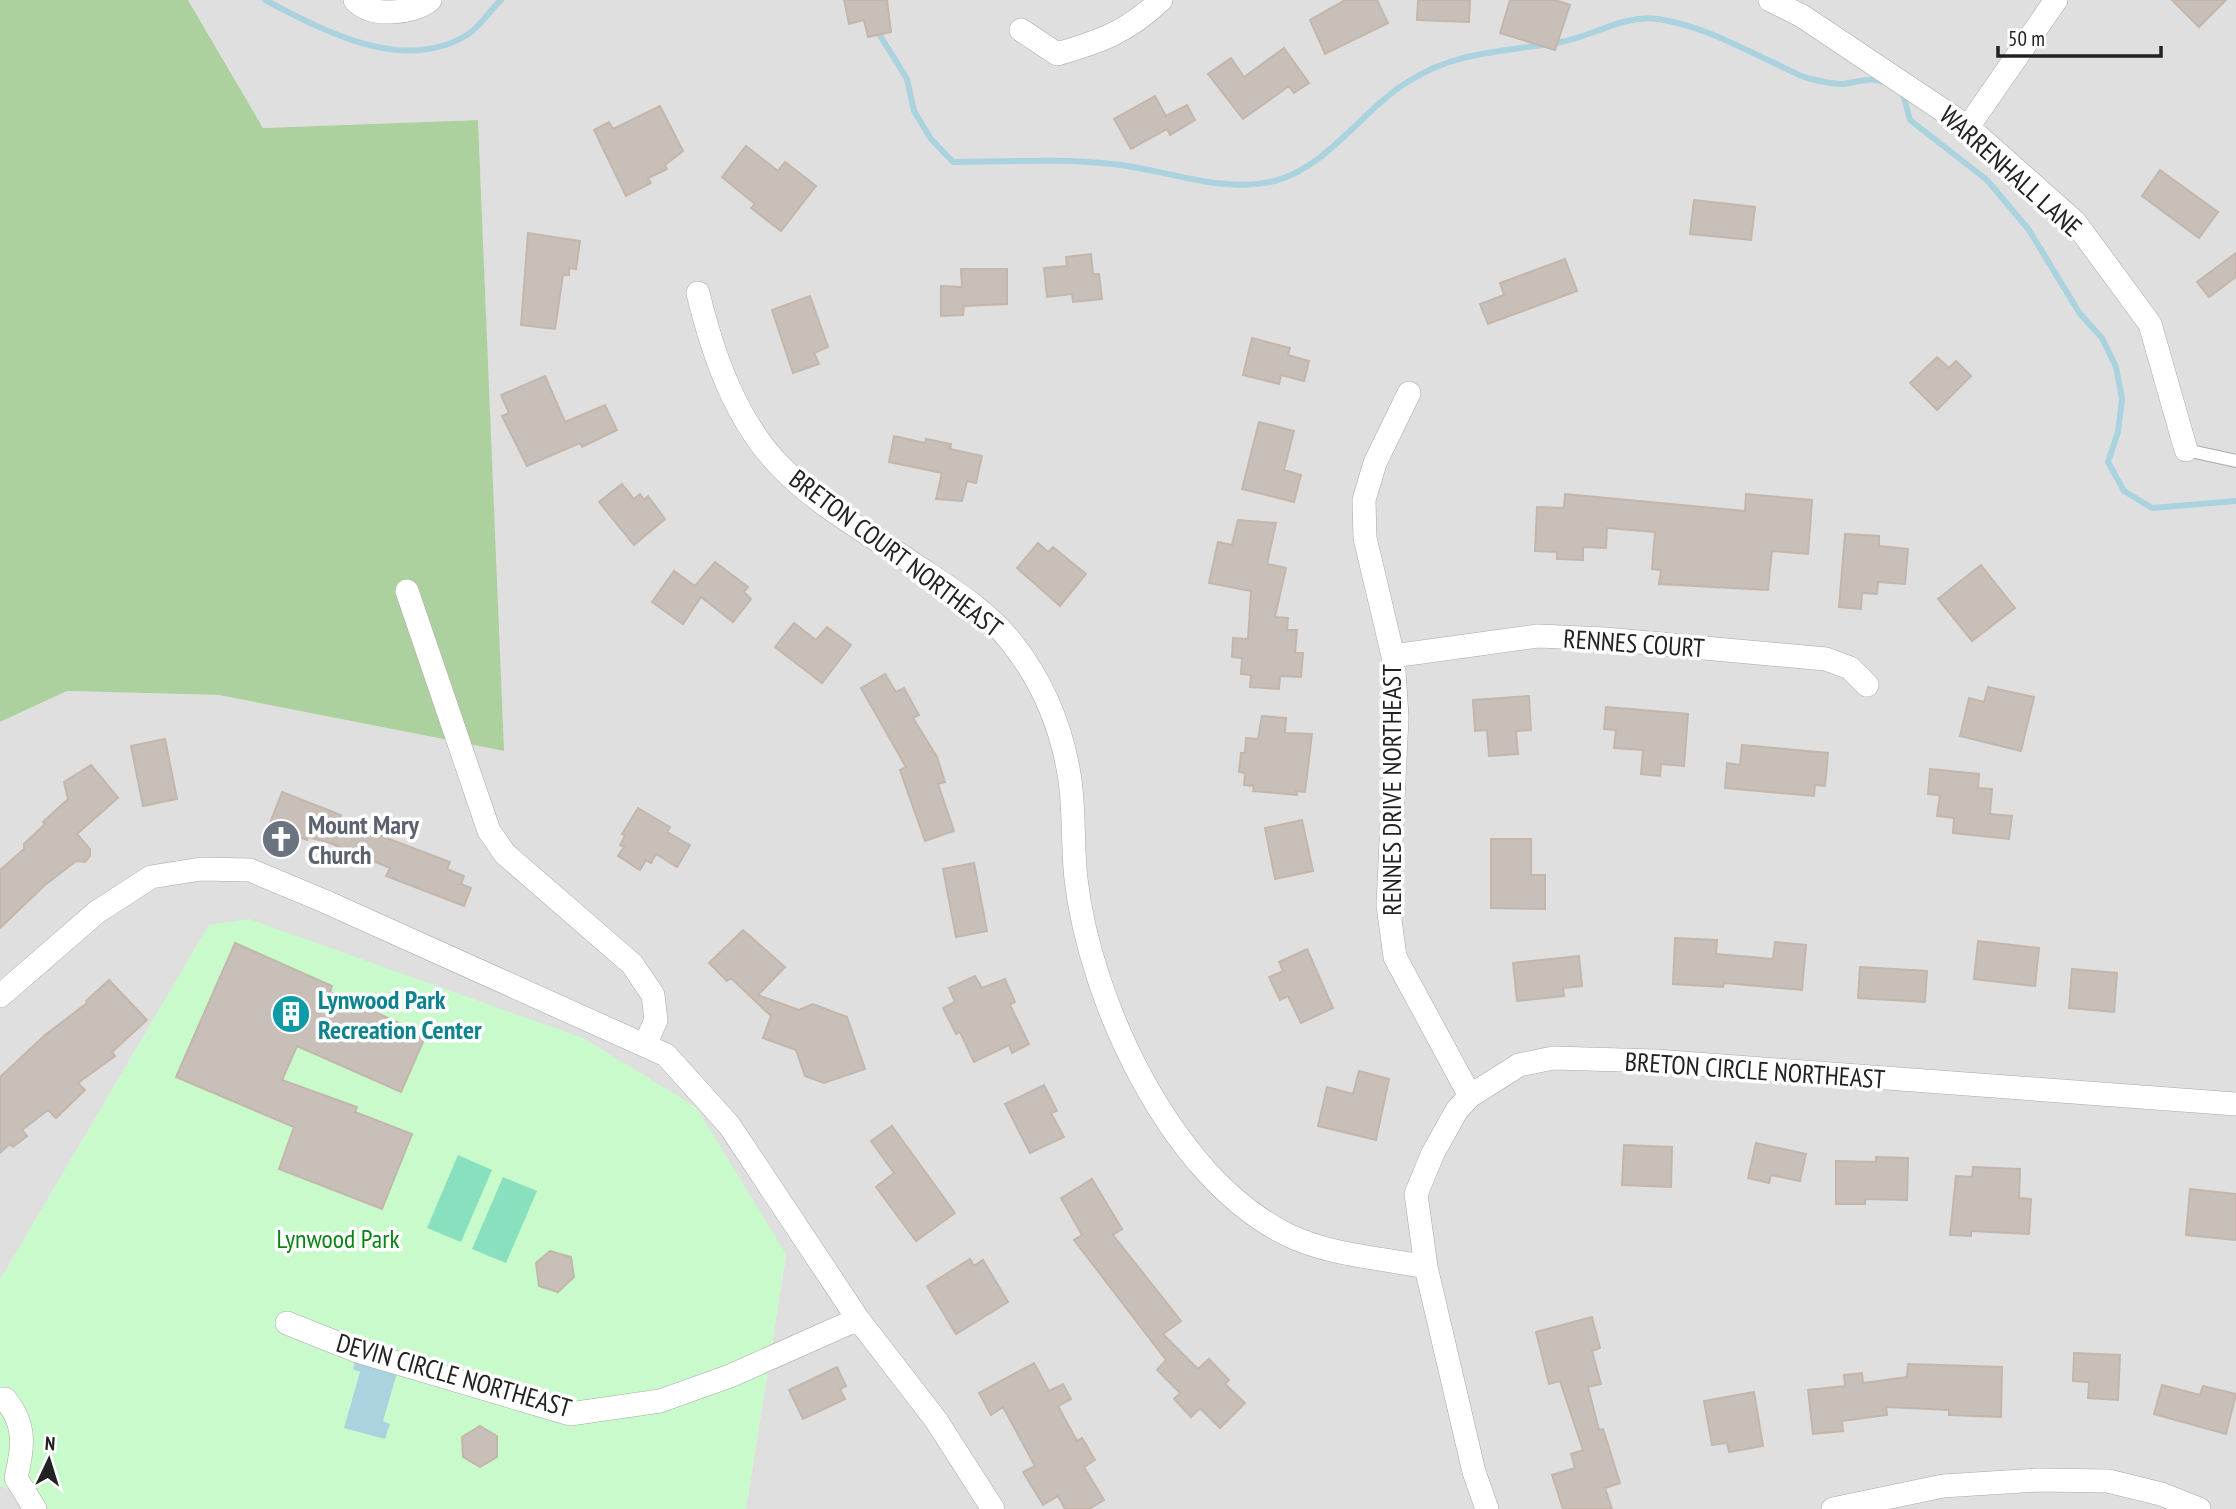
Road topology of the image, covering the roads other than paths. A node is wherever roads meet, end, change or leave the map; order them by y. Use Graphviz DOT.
graph roads {
  1 [pos="355,0"];
  2 [pos="430,0"];
  3 [pos="1161,0"];
  4 [pos="1770,0"];
  5 [pos="2056,0"];
  6 [pos="1021,30"];
  7 [pos="1968,127"];
  8 [pos="698,293"];
  9 [pos="1409,393"];
  10 [pos="2186,450"];
  11 [pos="2236,461"];
  12 [pos="407,591"];
  13 [pos="1393,656"];
  14 [pos="1867,685"];
  15 [pos="0,996"];
  16 [pos="645,1045"];
  17 [pos="1470,1096"];
  18 [pos="2236,1104"];
  19 [pos="1426,1267"];
  20 [pos="858,1319"];
  21 [pos="287,1323"];
  22 [pos="0,1399"];
  23 [pos="8,1476"];
  24 [pos="35,1509"];
  25 [pos="993,1509"];
  26 [pos="1488,1509"];
  27 [pos="1833,1509"];
  28 [pos="2199,1509"];
  1 -- 2 [label="street"];
  3 -- 6 [label="street"];
  4 -- 7 [label="street, WARRENHALL LANE"];
  5 -- 7 [label="street"];
  7 -- 10 [label="street, WARRENHALL LANE"];
  8 -- 19 [label="street, BRETON COURT NORTHEAST"];
  9 -- 13 [label="street, RENNES DRIVE NORTHEAST"];
  10 -- 11 [label="lane"];
  12 -- 16 [label="street"];
  13 -- 14 [label="street, RENNES COURT"];
  13 -- 17 [label="street, RENNES DRIVE NORTHEAST"];
  15 -- 16 [label="street"];
  16 -- 20 [label="street"];
  17 -- 18 [label="street, BRETON CIRCLE NORTHEAST"];
  17 -- 19 [label="street, BRETON CIRCLE NORTHEAST"];
  19 -- 26 [label="street, BRETON CIRCLE NORTHEAST"];
  20 -- 21 [label="street, DEVIN CIRCLE NORTHEAST"];
  20 -- 25 [label="street"];
  22 -- 23 [label="street"];
  23 -- 24 [label="street"];
  27 -- 28 [label="street"];
}
